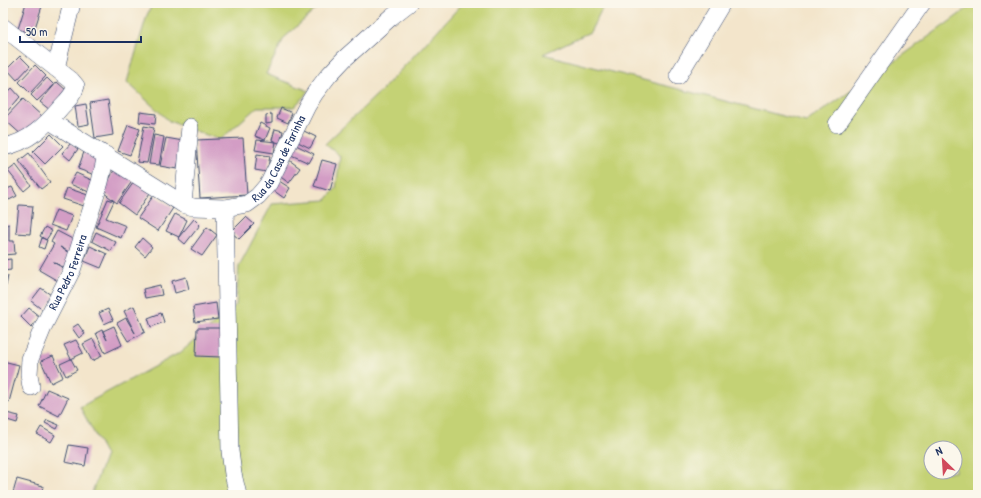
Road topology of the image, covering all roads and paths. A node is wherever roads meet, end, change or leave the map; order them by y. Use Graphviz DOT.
graph roads {
  1 [pos="72,3"];
  2 [pos="409,3"];
  3 [pos="722,3"];
  4 [pos="922,3"];
  5 [pos="3,27"];
  6 [pos="56,68"];
  7 [pos="678,76"];
  8 [pos="50,121"];
  9 [pos="837,124"];
  10 [pos="190,127"];
  11 [pos="6,144"];
  12 [pos="106,155"];
  13 [pos="183,204"];
  14 [pos="225,208"];
  15 [pos="31,387"];
  16 [pos="238,495"];
  1 -- 6 [label="street"];
  2 -- 14 [label="street, Rua da Casa de Farinha"];
  3 -- 7 [label="street"];
  4 -- 9 [label="street"];
  5 -- 6 [label="street"];
  6 -- 8 [label="street"];
  8 -- 11 [label="street"];
  8 -- 12 [label="street, Rua da Casa de Farinha"];
  10 -- 13 [label="street"];
  12 -- 13 [label="street, Rua da Casa de Farinha"];
  12 -- 15 [label="street, Rua Pedro Ferreira"];
  13 -- 14 [label="street, Rua da Casa de Farinha"];
  14 -- 16 [label="street"];
}
